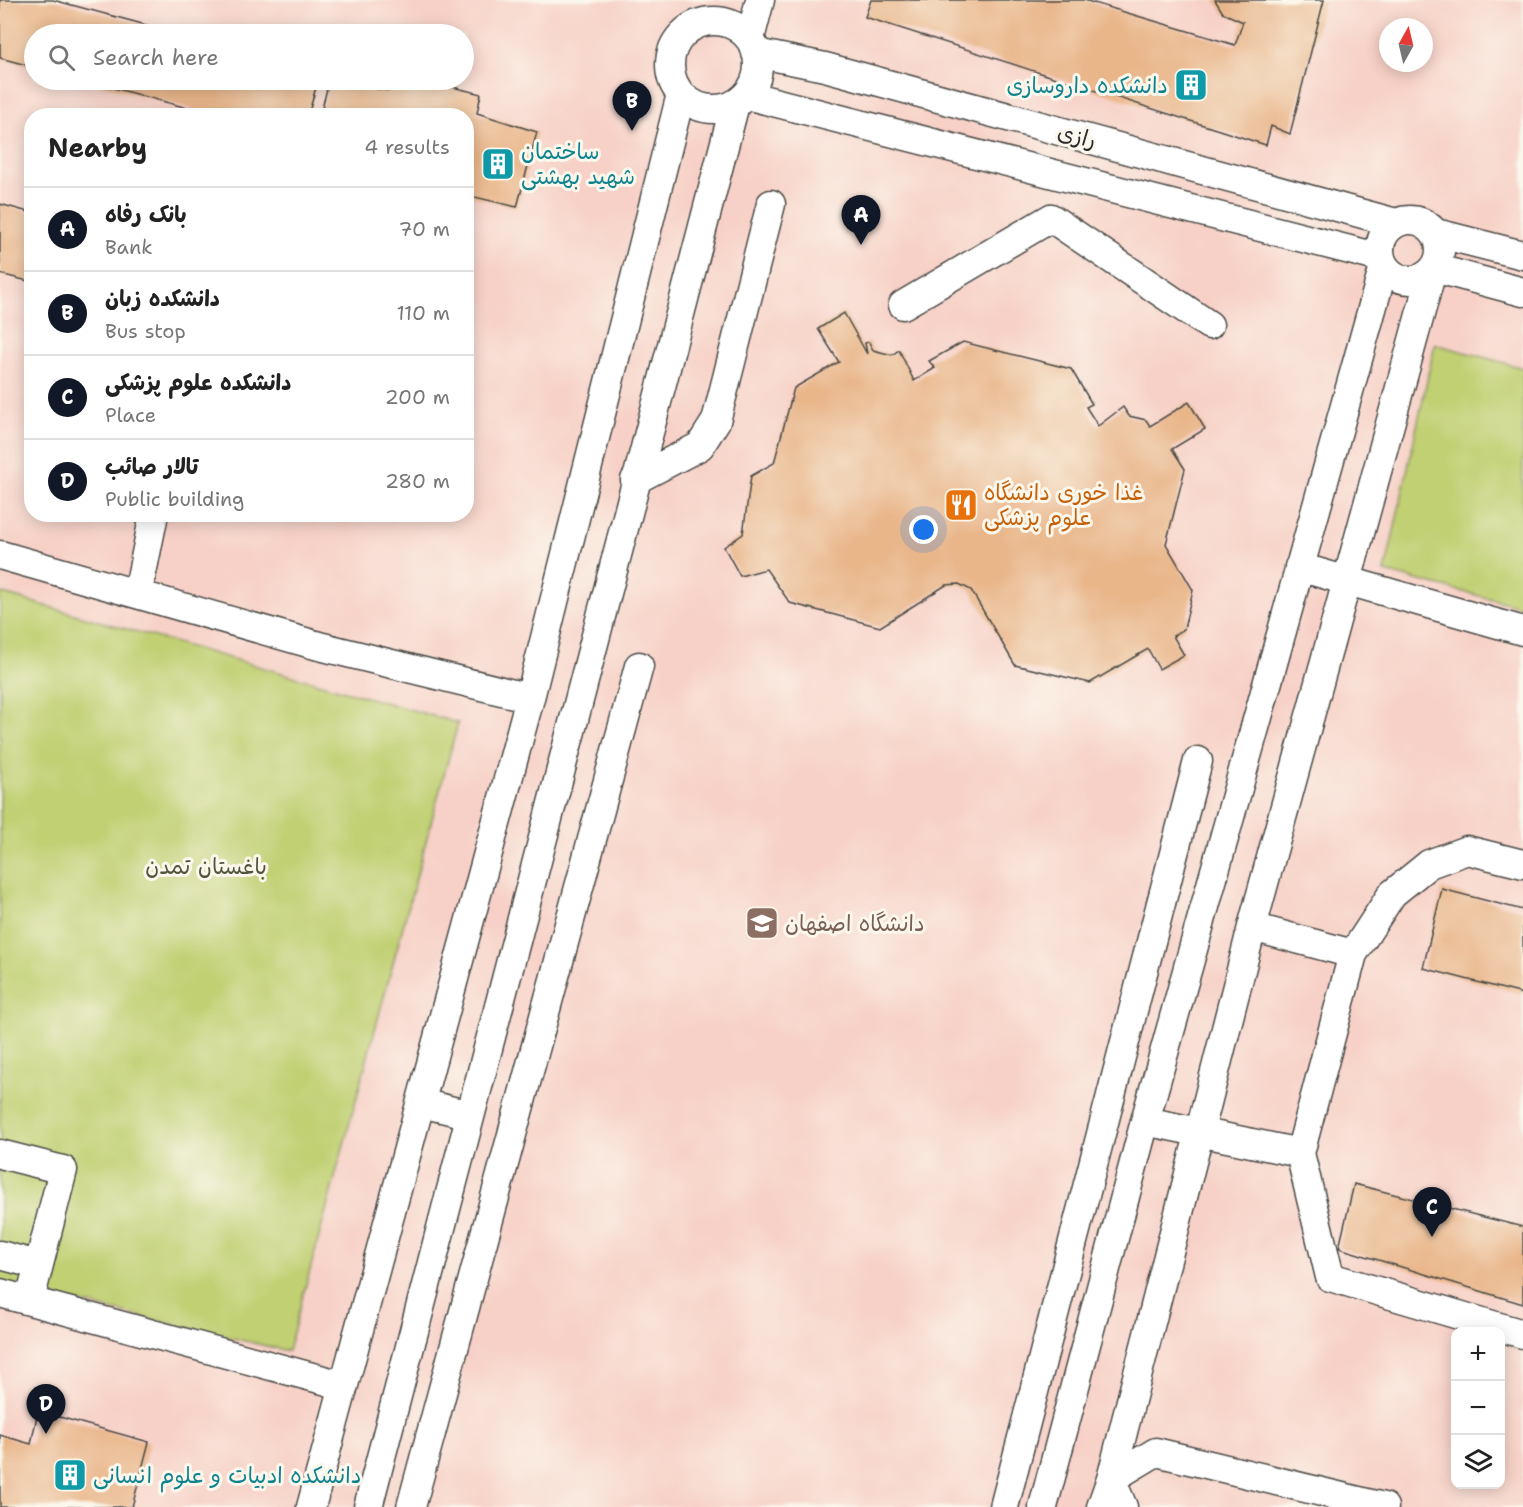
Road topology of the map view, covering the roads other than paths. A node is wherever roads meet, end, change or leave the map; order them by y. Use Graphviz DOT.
graph roads {
  1 [pos="760,0"];
  2 [pos="713,10"];
  3 [pos="753,46"];
  4 [pos="681,94"];
  5 [pos="740,99"];
  6 [pos="1073,177"];
  7 [pos="771,204"];
  8 [pos="1051,219"];
  9 [pos="1396,223"];
  10 [pos="1436,233"];
  11 [pos="1523,255"];
  12 [pos="1382,262"];
  13 [pos="1433,270"];
  14 [pos="1523,291"];
  15 [pos="903,304"];
  16 [pos="1209,325"];
  17 [pos="635,480"];
  18 [pos="152,522"];
  19 [pos="0,555"];
  20 [pos="1299,567"];
  21 [pos="1348,580"];
  22 [pos="138,593"];
  23 [pos="1523,630"];
  24 [pos="639,666"];
  25 [pos="530,699"];
  26 [pos="1198,761"];
  27 [pos="1523,864"];
  28 [pos="1252,927"];
  29 [pos="1353,954"];
  30 [pos="420,1102"];
  31 [pos="470,1115"];
  32 [pos="1145,1121"];
  33 [pos="1199,1134"];
  34 [pos="1300,1153"];
  35 [pos="0,1154"];
  36 [pos="0,1255"];
  37 [pos="39,1265"];
  38 [pos="0,1293"];
  39 [pos="30,1300"];
  40 [pos="1523,1334"];
  41 [pos="342,1385"];
  42 [pos="1111,1479"];
  43 [pos="311,1507"];
  44 [pos="368,1507"];
  45 [pos="411,1507"];
  46 [pos="1004,1507"];
  47 [pos="1043,1507"];
  48 [pos="1101,1507"];
  49 [pos="1123,1507"];
  50 [pos="1384,1507"];
  1 -- 3 [label="street"];
  2 -- 3 [label="street"];
  2 -- 4 [label="street"];
  3 -- 5 [label="street"];
  3 -- 9 [label="street, رازی"];
  4 -- 5 [label="street"];
  4 -- 25 [label="street"];
  5 -- 6 [label="street, رازی"];
  5 -- 17 [label="street"];
  6 -- 8 [label="street"];
  6 -- 12 [label="street, رازی"];
  7 -- 17 [label="street"];
  8 -- 15 [label="street"];
  8 -- 16 [label="street"];
  9 -- 10 [label="street"];
  9 -- 12 [label="street"];
  10 -- 11 [label="street"];
  10 -- 13 [label="street"];
  12 -- 13 [label="street"];
  12 -- 20 [label="street"];
  13 -- 14 [label="street"];
  13 -- 21 [label="street"];
  17 -- 31 [label="street"];
  18 -- 22 [label="street"];
  19 -- 22 [label="street"];
  20 -- 21 [label="street"];
  20 -- 32 [label="street"];
  21 -- 23 [label="street"];
  21 -- 28 [label="street"];
  22 -- 25 [label="street"];
  24 -- 45 [label="street"];
  25 -- 30 [label="street"];
  26 -- 46 [label="street"];
  27 -- 29 [label="street"];
  28 -- 29 [label="street"];
  28 -- 33 [label="street"];
  29 -- 34 [label="street"];
  30 -- 31 [label="street"];
  30 -- 41 [label="street"];
  31 -- 44 [label="street"];
  32 -- 33 [label="street"];
  32 -- 47 [label="street"];
  33 -- 34 [label="street"];
  33 -- 42 [label="street"];
  34 -- 40 [label="street"];
  35 -- 37 [label="street"];
  36 -- 37 [label="street"];
  37 -- 39 [label="street"];
  38 -- 39 [label="street"];
  39 -- 41 [label="street"];
  41 -- 43 [label="street"];
  42 -- 48 [label="street"];
  42 -- 49 [label="street"];
  42 -- 50 [label="street"];
}
